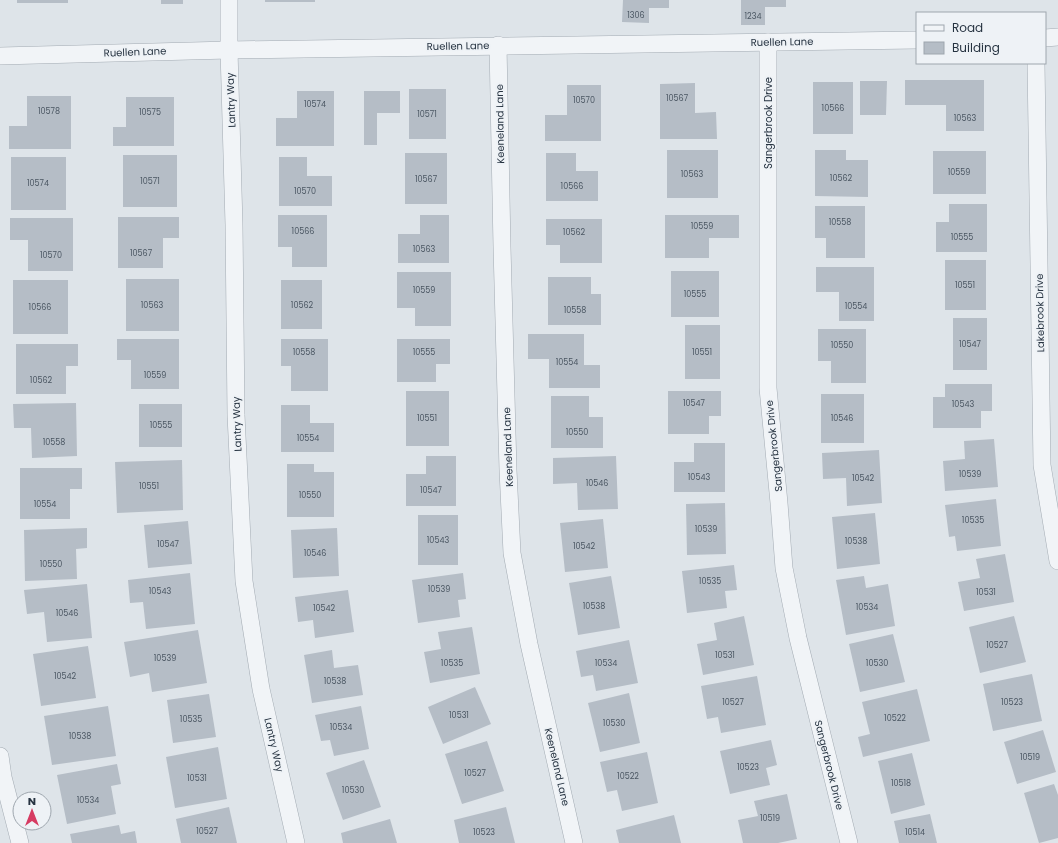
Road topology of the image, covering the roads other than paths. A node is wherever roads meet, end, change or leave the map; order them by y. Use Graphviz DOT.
graph roads {
  1 [pos="229,0"];
  2 [pos="1058,37"];
  3 [pos="1046,38"];
  4 [pos="916,40"];
  5 [pos="768,42"];
  6 [pos="498,45"];
  7 [pos="229,50"];
  8 [pos="0,56"];
  9 [pos="1036,64"];
  10 [pos="1058,561"];
  11 [pos="0,756"];
  12 [pos="20,843"];
  13 [pos="296,843"];
  14 [pos="574,843"];
  15 [pos="849,843"];
  1 -- 7 [label="street, Lantry Way"];
  2 -- 3 [label="street"];
  4 -- 5 [label="street, Ruellen Lane"];
  5 -- 6 [label="street, Ruellen Lane"];
  5 -- 15 [label="street, Sangerbrook Drive"];
  6 -- 7 [label="street, Ruellen Lane"];
  6 -- 14 [label="street, Keeneland Lane"];
  7 -- 8 [label="street, Ruellen Lane"];
  7 -- 13 [label="street, Lantry Way"];
  9 -- 10 [label="street, Lakebrook Drive"];
  11 -- 12 [label="street"];
}
